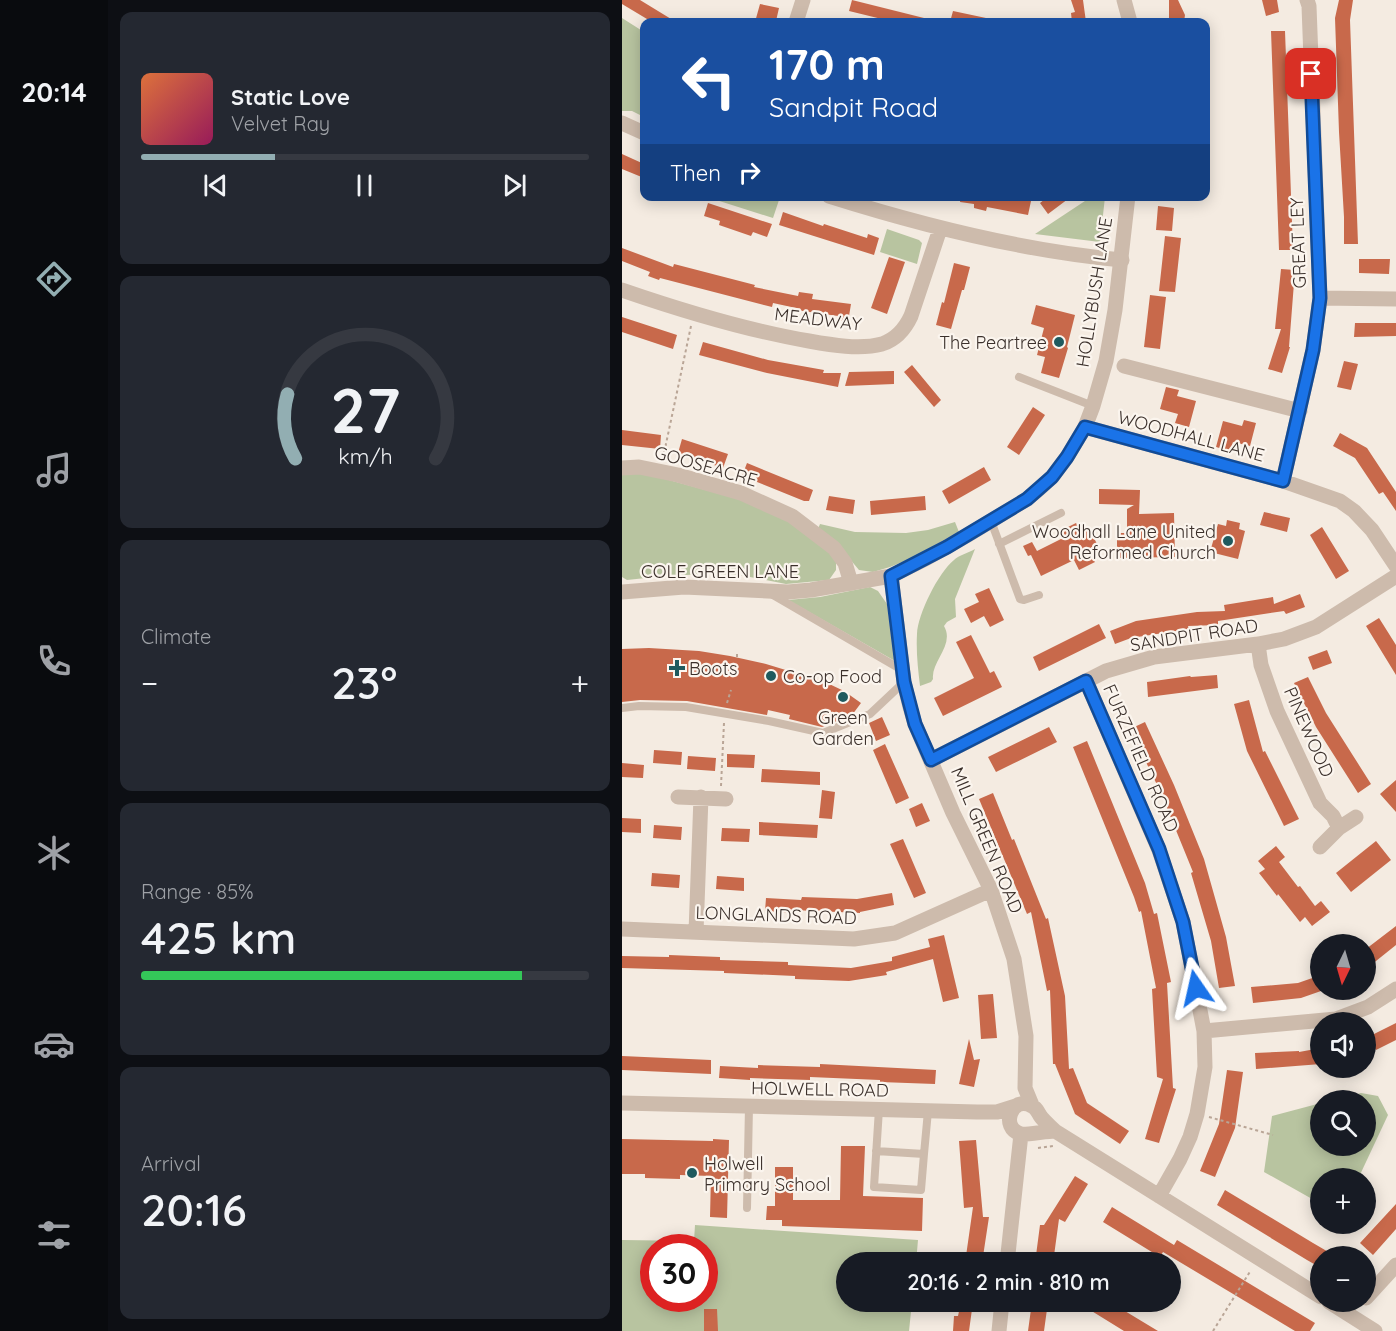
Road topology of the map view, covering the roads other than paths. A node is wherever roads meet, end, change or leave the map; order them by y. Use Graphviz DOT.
graph roads {
  1 [pos="803,0"];
  2 [pos="1124,0"];
  3 [pos="1307,0"];
  4 [pos="797,18"];
  5 [pos="1129,18"];
  6 [pos="622,123"];
  7 [pos="640,132"];
  8 [pos="845,201"];
  9 [pos="1128,201"];
  10 [pos="940,229"];
  11 [pos="1122,260"];
  12 [pos="622,290"];
  13 [pos="1320,298"];
  14 [pos="1396,299"];
  15 [pos="1124,366"];
  16 [pos="1019,377"];
  17 [pos="1093,406"];
  18 [pos="1300,411"];
  19 [pos="1085,427"];
  20 [pos="622,468"];
  21 [pos="1283,481"];
  22 [pos="1061,513"];
  23 [pos="991,521"];
  24 [pos="999,544"];
  25 [pos="1396,566"];
  26 [pos="891,576"];
  27 [pos="1396,576"];
  28 [pos="851,582"];
  29 [pos="622,592"];
  30 [pos="768,592"];
  31 [pos="1039,595"];
  32 [pos="1258,644"];
  33 [pos="904,677"];
  34 [pos="1086,681"];
  35 [pos="622,708"];
  36 [pos="931,760"];
  37 [pos="678,796"];
  38 [pos="701,797"];
  39 [pos="723,799"];
  40 [pos="1356,817"];
  41 [pos="1339,828"];
  42 [pos="1320,847"];
  43 [pos="991,890"];
  44 [pos="622,929"];
  45 [pos="696,932"];
  46 [pos="1396,988"];
  47 [pos="1204,1031"];
  48 [pos="622,1103"];
  49 [pos="749,1106"];
  50 [pos="1026,1108"];
  51 [pos="879,1109"];
  52 [pos="928,1111"];
  53 [pos="1054,1131"];
  54 [pos="1026,1133"];
  55 [pos="876,1151"];
  56 [pos="924,1154"];
  57 [pos="1159,1196"];
  58 [pos="747,1208"];
  59 [pos="1009,1252"];
  60 [pos="1396,1265"];
  61 [pos="1376,1287"];
  62 [pos="1310,1290"];
  63 [pos="1002,1312"];
  64 [pos="1345,1312"];
  65 [pos="1354,1312"];
  66 [pos="1351,1316"];
  67 [pos="999,1331"];
  68 [pos="1375,1331"];
  1 -- 4 [label="street"];
  2 -- 5 [label="street"];
  3 -- 13 [label="street, GREAT LEY"];
  6 -- 7 [label="street"];
  8 -- 10 [label="street"];
  9 -- 11 [label="street, HOLLYBUSH LANE"];
  10 -- 11 [label="street"];
  10 -- 12 [label="street, MEADWAY"];
  11 -- 17 [label="street, HOLLYBUSH LANE"];
  13 -- 14 [label="street"];
  13 -- 18 [label="street, GREAT LEY"];
  15 -- 18 [label="street"];
  16 -- 17 [label="lane"];
  17 -- 19 [label="street, HOLLYBUSH LANE"];
  18 -- 21 [label="street, GREAT LEY"];
  19 -- 21 [label="street, WOODHALL LANE"];
  19 -- 23 [label="street, COLE GREEN LANE"];
  20 -- 28 [label="street, GOOSEACRE"];
  21 -- 25 [label="street, WOODHALL LANE"];
  22 -- 24 [label="lane"];
  23 -- 24 [label="lane"];
  23 -- 26 [label="street, COLE GREEN LANE"];
  24 -- 31 [label="lane"];
  26 -- 28 [label="street, COLE GREEN LANE"];
  26 -- 33 [label="street, MILL GREEN ROAD"];
  27 -- 32 [label="street, SANDPIT ROAD"];
  28 -- 30 [label="street, COLE GREEN LANE"];
  29 -- 30 [label="street, COLE GREEN LANE"];
  30 -- 33 [label="lane"];
  32 -- 34 [label="street, SANDPIT ROAD"];
  32 -- 41 [label="street, PINEWOOD"];
  33 -- 35 [label="lane"];
  33 -- 36 [label="street, MILL GREEN ROAD"];
  34 -- 36 [label="street, SANDPIT ROAD"];
  34 -- 47 [label="street, FURZEFIELD ROAD"];
  36 -- 43 [label="street, MILL GREEN ROAD"];
  37 -- 38 [label="street"];
  38 -- 39 [label="street"];
  38 -- 45 [label="street"];
  40 -- 41 [label="street"];
  41 -- 42 [label="street"];
  43 -- 45 [label="street, LONGLANDS ROAD"];
  43 -- 50 [label="street, MILL GREEN ROAD"];
  44 -- 45 [label="street, LONGLANDS ROAD"];
  46 -- 47 [label="street"];
  47 -- 57 [label="street, FURZEFIELD ROAD"];
  48 -- 49 [label="street, HOLWELL ROAD"];
  49 -- 51 [label="street, HOLWELL ROAD"];
  49 -- 58 [label="lane"];
  50 -- 52 [label="street, HOLWELL ROAD"];
  50 -- 53 [label="street"];
  50 -- 54 [label="street"];
  50 -- 54 [label="street"];
  51 -- 52 [label="street, HOLWELL ROAD"];
  51 -- 55 [label="lane"];
  52 -- 56 [label="lane"];
  53 -- 54 [label="street"];
  53 -- 57 [label="street"];
  54 -- 59 [label="street"];
  55 -- 56 [label="lane"];
  55 -- 56 [label="lane"];
  57 -- 62 [label="street"];
  60 -- 61 [label="street"];
  63 -- 67 [label="street"];
  64 -- 66 [label="street"];
  65 -- 66 [label="street"];
  66 -- 68 [label="street"];
}
